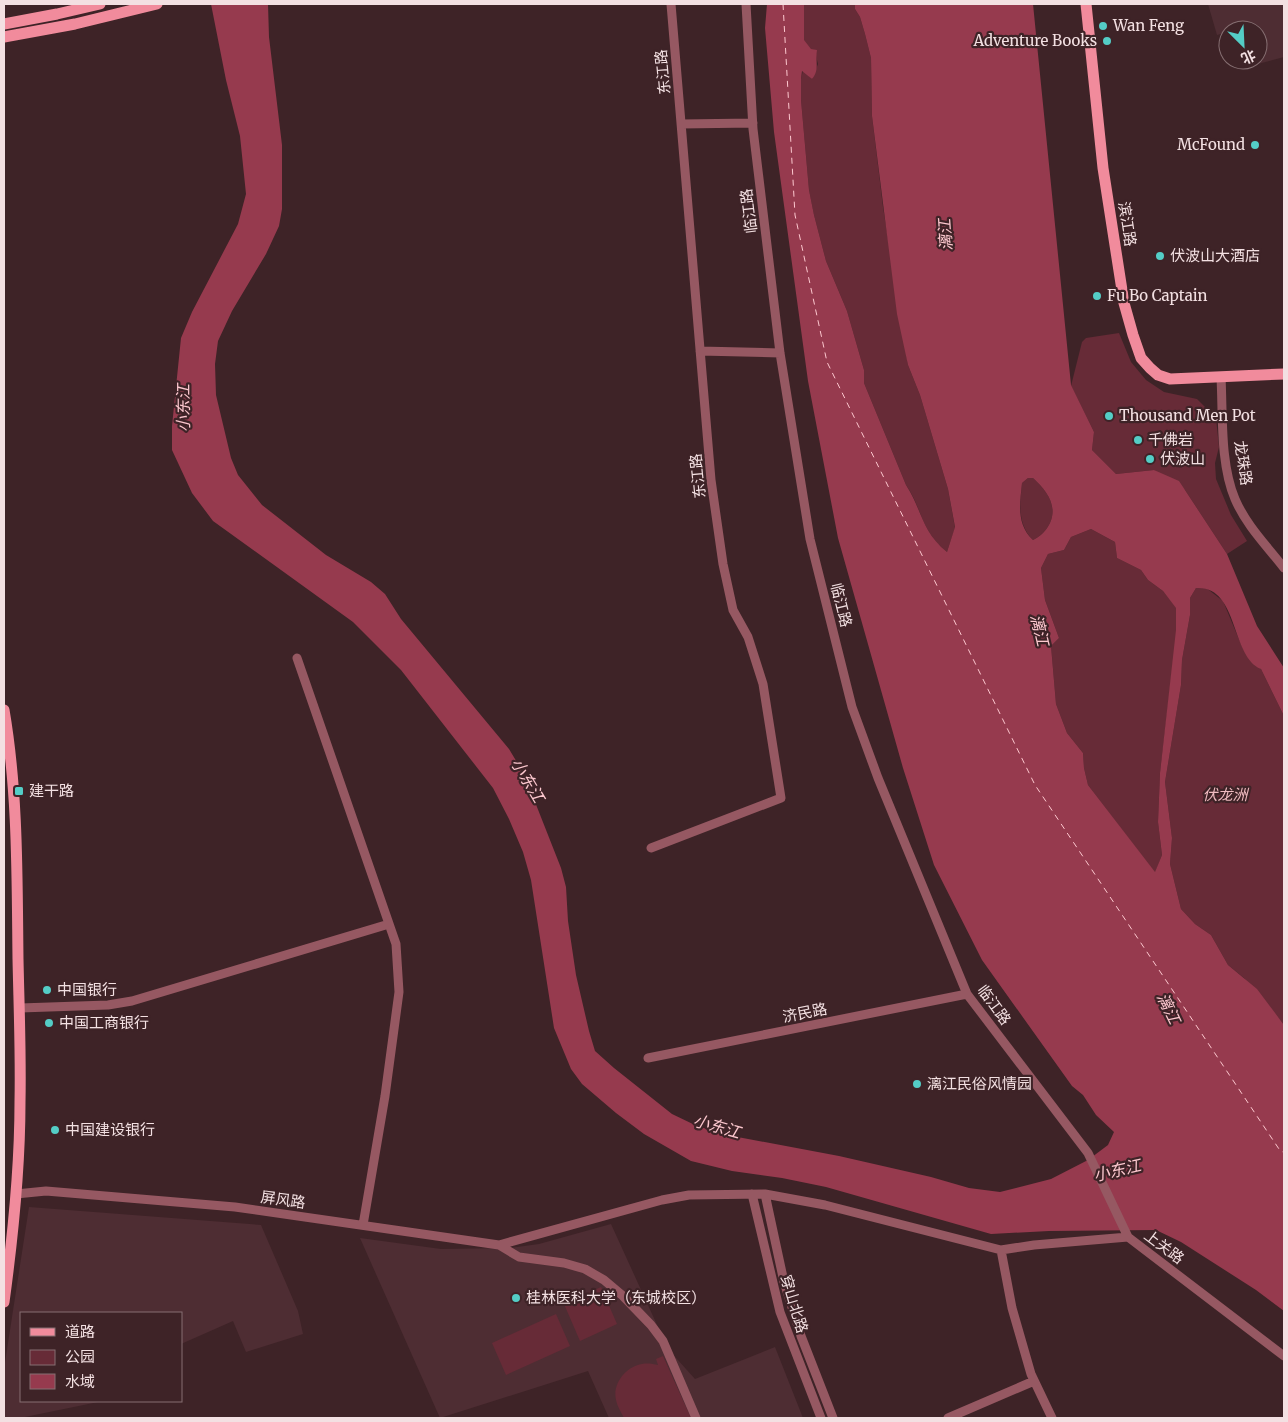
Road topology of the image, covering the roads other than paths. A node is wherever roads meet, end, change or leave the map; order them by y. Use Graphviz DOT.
graph roads {
  1 [pos="100,4"];
  2 [pos="157,4"];
  3 [pos="671,4"];
  4 [pos="746,4"];
  5 [pos="1086,4"];
  6 [pos="4,24"];
  7 [pos="4,37"];
  8 [pos="753,123"];
  9 [pos="682,124"];
  10 [pos="700,351"];
  11 [pos="780,353"];
  12 [pos="1284,374"];
  13 [pos="1222,377"];
  14 [pos="1284,568"];
  15 [pos="297,658"];
  16 [pos="4,710"];
  17 [pos="651,848"];
  18 [pos="389,924"];
  19 [pos="967,994"];
  20 [pos="20,1008"];
  21 [pos="648,1058"];
  22 [pos="16,1194"];
  23 [pos="752,1194"];
  24 [pos="765,1194"];
  25 [pos="364,1225"];
  26 [pos="1128,1237"];
  27 [pos="499,1245"];
  28 [pos="1001,1250"];
  29 [pos="4,1302"];
  30 [pos="1284,1356"];
  31 [pos="1034,1381"];
  32 [pos="696,1418"];
  33 [pos="821,1418"];
  34 [pos="833,1418"];
  35 [pos="948,1418"];
  36 [pos="1052,1418"];
  1 -- 6 [label="main road"];
  2 -- 7 [label="main road"];
  3 -- 9 [label="street, 东江路"];
  4 -- 8 [label="street, 临江路"];
  5 -- 13 [label="main road, 滨江路"];
  8 -- 9 [label="street"];
  8 -- 11 [label="street, 临江路"];
  9 -- 10 [label="street, 东江路"];
  10 -- 11 [label="street"];
  10 -- 17 [label="street, 东江路"];
  11 -- 19 [label="street, 临江路"];
  12 -- 13 [label="main road"];
  13 -- 14 [label="street, 龙珠路"];
  15 -- 18 [label="street"];
  16 -- 20 [label="main road"];
  18 -- 20 [label="street"];
  18 -- 25 [label="street"];
  19 -- 21 [label="street, 济民路"];
  19 -- 26 [label="street, 临江路"];
  20 -- 22 [label="main road"];
  22 -- 25 [label="street, 屏风路"];
  22 -- 29 [label="main road"];
  23 -- 24 [label="street, 上关路"];
  23 -- 27 [label="street, 上关路"];
  23 -- 33 [label="street, 穿山北路"];
  24 -- 28 [label="street, 上关路"];
  24 -- 34 [label="street, 穿山北路"];
  25 -- 27 [label="street, 屏风路"];
  26 -- 28 [label="street, 上关路"];
  26 -- 30 [label="street, 上关路"];
  27 -- 32 [label="street, 屏风路"];
  28 -- 31 [label="street"];
  31 -- 35 [label="street"];
  31 -- 36 [label="street"];
}
